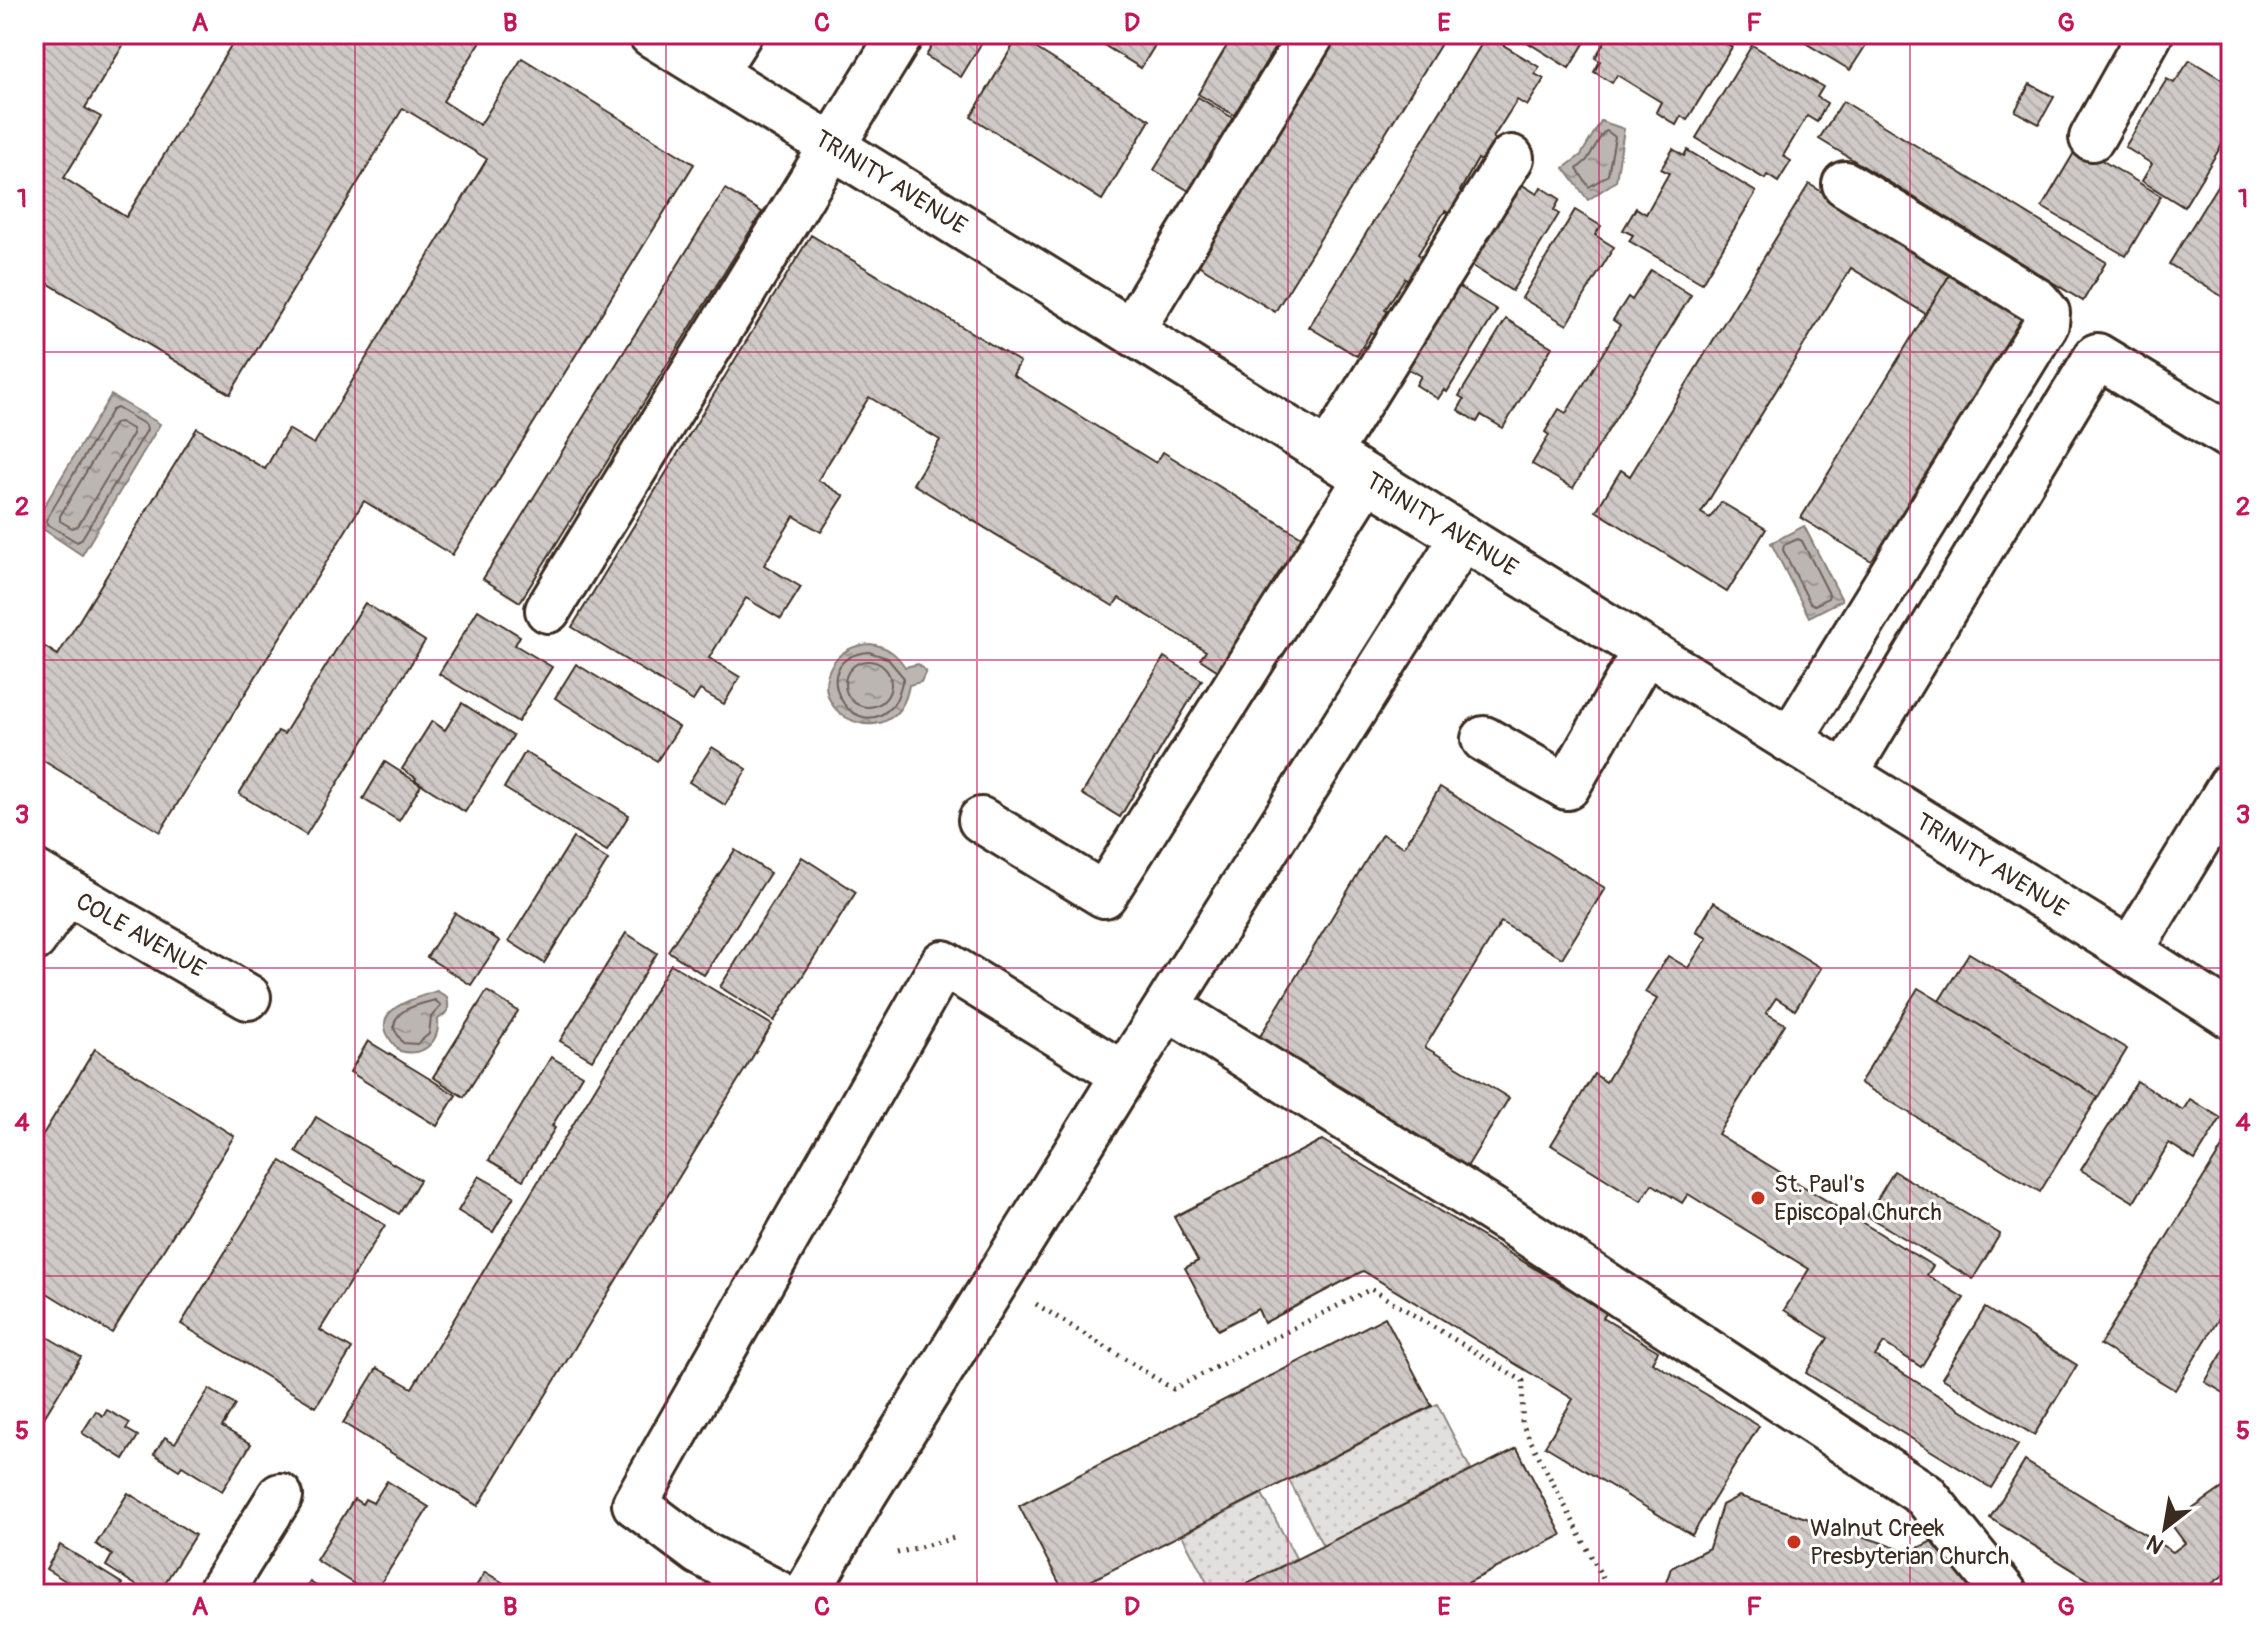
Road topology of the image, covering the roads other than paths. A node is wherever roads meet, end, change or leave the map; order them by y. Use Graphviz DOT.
graph roads {
  1 [pos="651,34"];
  2 [pos="739,34"];
  3 [pos="901,34"];
  4 [pos="1312,34"];
  5 [pos="2150,34"];
  6 [pos="714,73"];
  7 [pos="2092,138"];
  8 [pos="832,146"];
  9 [pos="1511,158"];
  10 [pos="1845,184"];
  11 [pos="1131,331"];
  12 [pos="2231,437"];
  13 [pos="1328,453"];
  14 [pos="1367,478"];
  15 [pos="1463,537"];
  16 [pos="548,610"];
  17 [pos="1645,651"];
  18 [pos="1484,739"];
  19 [pos="1790,740"];
  20 [pos="1845,774"];
  21 [pos="2231,785"];
  22 [pos="981,820"];
  23 [pos="50,882"];
  24 [pos="34,939"];
  25 [pos="2130,951"];
  26 [pos="248,997"];
  27 [pos="1168,1007"];
  28 [pos="2231,1016"];
  29 [pos="1124,1075"];
  30 [pos="280,1496"];
  31 [pos="219,1594"];
  32 [pos="779,1594"];
  33 [pos="806,1594"];
  34 [pos="2005,1594"];
  1 -- 6 [label="street, TRINITY AVENUE"];
  2 -- 6 [label="street"];
  3 -- 8 [label="street"];
  4 -- 11 [label="street"];
  5 -- 7 [label="street"];
  6 -- 8 [label="street, TRINITY AVENUE"];
  8 -- 11 [label="street, TRINITY AVENUE"];
  8 -- 16 [label="street"];
  9 -- 13 [label="street"];
  10 -- 19 [label="street"];
  11 -- 13 [label="street, TRINITY AVENUE"];
  12 -- 20 [label="street"];
  13 -- 14 [label="street, TRINITY AVENUE"];
  14 -- 15 [label="street, TRINITY AVENUE"];
  14 -- 22 [label="street"];
  15 -- 17 [label="street, TRINITY AVENUE"];
  15 -- 27 [label="street"];
  17 -- 18 [label="street"];
  17 -- 19 [label="street, TRINITY AVENUE"];
  19 -- 20 [label="street, TRINITY AVENUE"];
  20 -- 25 [label="street, TRINITY AVENUE"];
  21 -- 25 [label="street"];
  23 -- 24 [label="street"];
  23 -- 26 [label="street, COLE AVENUE"];
  25 -- 28 [label="street, TRINITY AVENUE"];
  27 -- 29 [label="street"];
  27 -- 34 [label="street"];
  29 -- 32 [label="street"];
  29 -- 33 [label="street"];
  30 -- 31 [label="street"];
}
